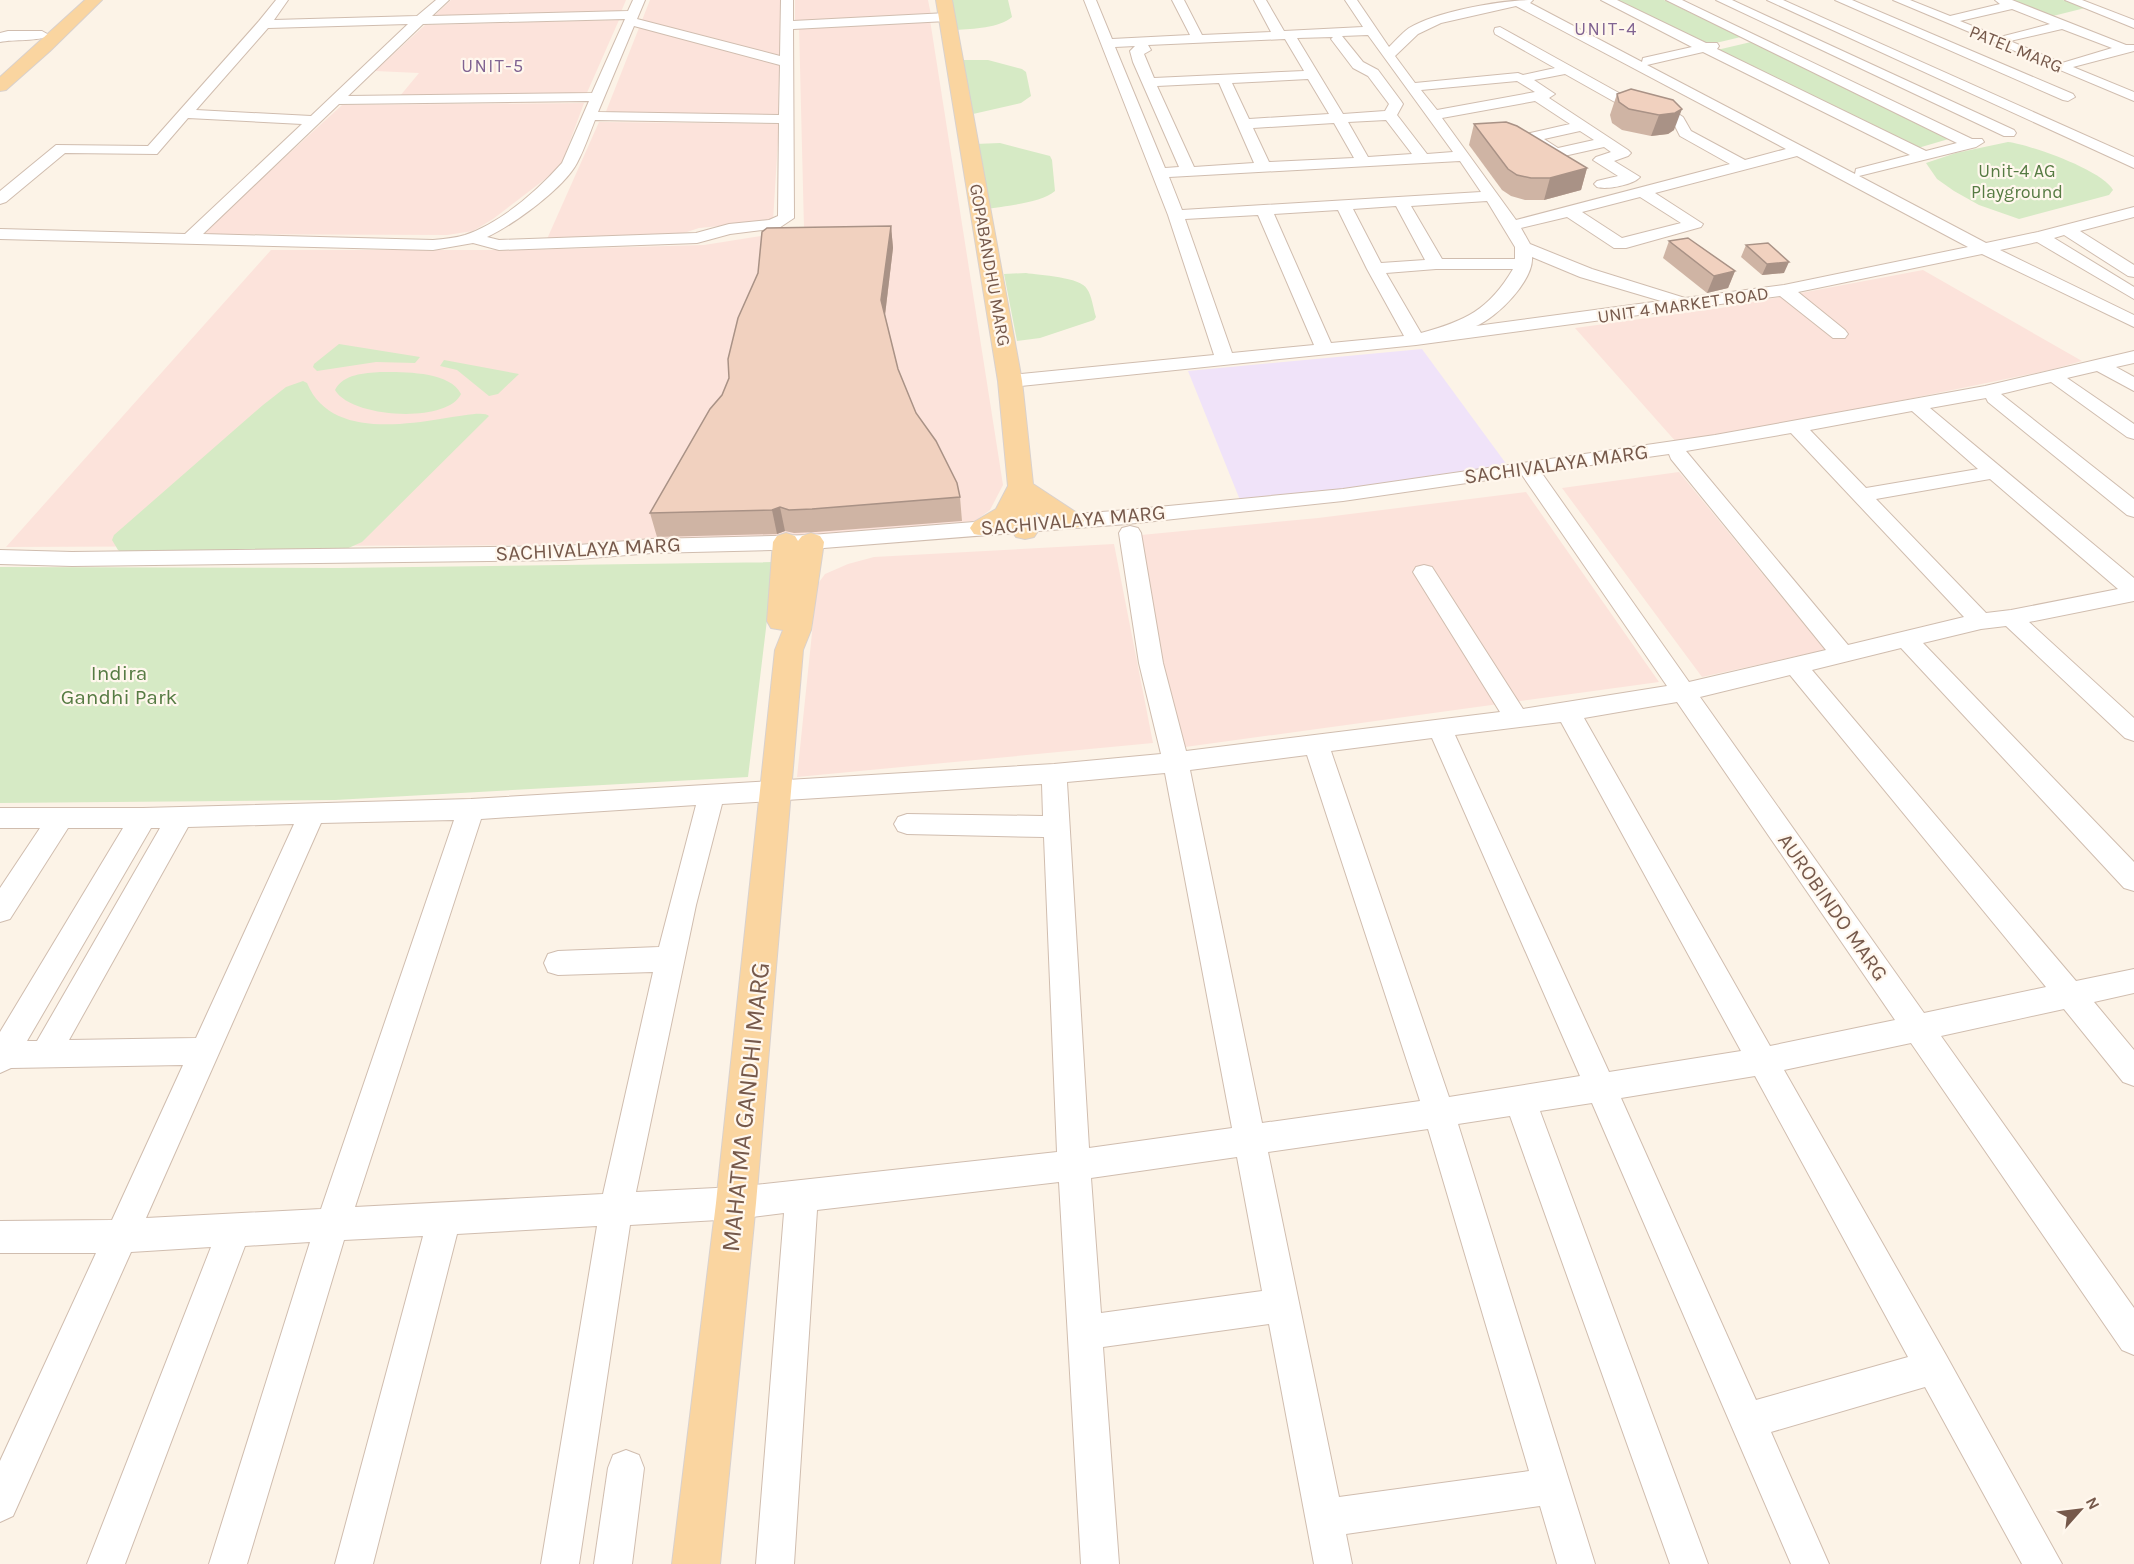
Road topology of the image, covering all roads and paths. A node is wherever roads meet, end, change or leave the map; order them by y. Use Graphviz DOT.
graph roads {
  1 [pos="79,0"];
  2 [pos="94,0"];
  3 [pos="282,0"];
  4 [pos="442,0"];
  5 [pos="639,0"];
  6 [pos="787,0"];
  7 [pos="1090,0"];
  8 [pos="1178,0"];
  9 [pos="1260,0"];
  10 [pos="1351,0"];
  11 [pos="1607,0"];
  12 [pos="1672,0"];
  13 [pos="1722,0"];
  14 [pos="1773,0"];
  15 [pos="1841,0"];
  16 [pos="1915,0"];
  17 [pos="1523,1"];
  18 [pos="2078,1"];
  19 [pos="2007,2"];
  20 [pos="1893,4"];
  21 [pos="945,8"];
  22 [pos="1872,13"];
  23 [pos="631,18"];
  24 [pos="1955,18"];
  25 [pos="420,20"];
  26 [pos="264,24"];
  27 [pos="1828,24"];
  28 [pos="2134,24"];
  29 [pos="787,25"];
  30 [pos="2062,25"];
  31 [pos="1785,30"];
  32 [pos="1370,31"];
  33 [pos="1500,31"];
  34 [pos="3,35"];
  35 [pos="42,35"];
  36 [pos="1285,36"];
  37 [pos="1750,38"];
  38 [pos="2006,38"];
  39 [pos="1198,39"];
  40 [pos="1338,39"];
  41 [pos="1181,40"];
  42 [pos="1140,41"];
  43 [pos="1107,43"];
  44 [pos="1705,48"];
  45 [pos="2130,48"];
  46 [pos="1982,49"];
  47 [pos="1966,53"];
  48 [pos="1388,56"];
  49 [pos="1648,61"];
  50 [pos="786,62"];
  51 [pos="2068,64"];
  52 [pos="1498,65"];
  53 [pos="1919,66"];
  54 [pos="1188,69"];
  55 [pos="1567,69"];
  56 [pos="0,72"];
  57 [pos="1311,75"];
  58 [pos="1520,78"];
  59 [pos="1224,80"];
  60 [pos="1150,82"];
  61 [pos="1674,83"];
  62 [pos="0,86"];
  63 [pos="1412,87"];
  64 [pos="2134,91"];
  65 [pos="2084,93"];
  66 [pos="1537,96"];
  67 [pos="2068,97"];
  68 [pos="2134,97"];
  69 [pos="597,98"];
  70 [pos="1620,98"];
  71 [pos="335,100"];
  72 [pos="2016,110"];
  73 [pos="185,114"];
  74 [pos="1390,115"];
  75 [pos="1434,115"];
  76 [pos="590,116"];
  77 [pos="1340,118"];
  78 [pos="787,119"];
  79 [pos="314,120"];
  80 [pos="2046,123"];
  81 [pos="1244,124"];
  82 [pos="1583,126"];
  83 [pos="2009,133"];
  84 [pos="1608,142"];
  85 [pos="1971,144"];
  86 [pos="1801,150"];
  87 [pos="1923,155"];
  88 [pos="1464,156"];
  89 [pos="1422,159"];
  90 [pos="1364,162"];
  91 [pos="2134,163"];
  92 [pos="1743,165"];
  93 [pos="1264,168"];
  94 [pos="1188,171"];
  95 [pos="1861,172"];
  96 [pos="1160,173"];
  97 [pos="1641,191"];
  98 [pos="1491,196"];
  99 [pos="0,199"];
  100 [pos="1609,200"];
  101 [pos="1401,202"];
  102 [pos="1343,205"];
  103 [pos="1264,210"];
  104 [pos="1569,211"];
  105 [pos="1176,215"];
  106 [pos="2132,215"];
  107 [pos="1512,226"];
  108 [pos="2067,230"];
  109 [pos="3,237"];
  110 [pos="2040,237"];
  111 [pos="473,238"];
  112 [pos="188,240"];
  113 [pos="1985,249"];
  114 [pos="1523,256"];
  115 [pos="1436,264"];
  116 [pos="1375,269"];
  117 [pos="2134,272"];
  118 [pos="1784,290"];
  119 [pos="2134,294"];
  120 [pos="1691,304"];
  121 [pos="2130,318"];
  122 [pos="1839,334"];
  123 [pos="1416,340"];
  124 [pos="1325,349"];
  125 [pos="2134,357"];
  126 [pos="1225,359"];
  127 [pos="2134,365"];
  128 [pos="2106,368"];
  129 [pos="1010,381"];
  130 [pos="2060,382"];
  131 [pos="2134,385"];
  132 [pos="1995,398"];
  133 [pos="1922,411"];
  134 [pos="1801,432"];
  135 [pos="2134,433"];
  136 [pos="1678,454"];
  137 [pos="1994,472"];
  138 [pos="1532,475"];
  139 [pos="1020,487"];
  140 [pos="1862,495"];
  141 [pos="2134,510"];
  142 [pos="1071,521"];
  143 [pos="983,528"];
  144 [pos="1024,528"];
  145 [pos="1130,533"];
  146 [pos="799,547"];
  147 [pos="0,557"];
  148 [pos="0,562"];
  149 [pos="1424,572"];
  150 [pos="2127,594"];
  151 [pos="2134,614"];
  152 [pos="2011,618"];
  153 [pos="1981,621"];
  154 [pos="1906,639"];
  155 [pos="1843,654"];
  156 [pos="1796,666"];
  157 [pos="1684,692"];
  158 [pos="1568,712"];
  159 [pos="1516,719"];
  160 [pos="1440,729"];
  161 [pos="2134,732"];
  162 [pos="1316,744"];
  163 [pos="1176,762"];
  164 [pos="1054,774"];
  165 [pos="775,790"];
  166 [pos="712,794"];
  167 [pos="471,809"];
  168 [pos="312,814"];
  169 [pos="180,817"];
  170 [pos="0,818"];
  171 [pos="61,818"];
  172 [pos="143,818"];
  173 [pos="907,824"];
  174 [pos="1057,827"];
  175 [pos="2134,880"];
  176 [pos="0,911"];
  177 [pos="670,959"];
  178 [pos="558,963"];
  179 [pos="2134,981"];
  180 [pos="2072,995"];
  181 [pos="1918,1028"];
  182 [pos="204,1050"];
  183 [pos="45,1054"];
  184 [pos="1,1057"];
  185 [pos="1765,1061"];
  186 [pos="2134,1072"];
  187 [pos="1600,1086"];
  188 [pos="1520,1100"];
  189 [pos="1439,1113"];
  190 [pos="1252,1141"];
  191 [pos="1074,1165"];
  192 [pos="802,1196"];
  193 [pos="736,1203"];
  194 [pos="616,1210"];
  195 [pos="444,1220"];
  196 [pos="332,1226"];
  197 [pos="234,1230"];
  198 [pos="120,1236"];
  199 [pos="3,1243"];
  200 [pos="1284,1305"];
  201 [pos="1085,1332"];
  202 [pos="2134,1338"];
  203 [pos="1934,1367"];
  204 [pos="1747,1421"];
  205 [pos="626,1468"];
  206 [pos="1552,1486"];
  207 [pos="0,1503"];
  208 [pos="1325,1518"];
  209 [pos="106,1564"];
  210 [pos="228,1564"];
  211 [pos="354,1564"];
  212 [pos="560,1564"];
  213 [pos="613,1564"];
  214 [pos="696,1564"];
  215 [pos="775,1564"];
  216 [pos="1100,1564"];
  217 [pos="1334,1564"];
  218 [pos="1576,1564"];
  219 [pos="1689,1564"];
  220 [pos="1810,1564"];
  221 [pos="2043,1564"];
  1 -- 35 [label="main road"];
  2 -- 62 [label="main road"];
  3 -- 26 [label="street"];
  4 -- 25 [label="street"];
  5 -- 23 [label="street"];
  6 -- 29 [label="street"];
  7 -- 43 [label="street"];
  8 -- 39 [label="street"];
  9 -- 36 [label="street"];
  10 -- 32 [label="street"];
  11 -- 44 [label="street"];
  12 -- 37 [label="street"];
  13 -- 31 [label="street"];
  14 -- 27 [label="street"];
  15 -- 22 [label="street"];
  16 -- 24 [label="street, PATEL MARG"];
  17 -- 48 [label="street"];
  17 -- 61 [label="street"];
  18 -- 28 [label="street"];
  19 -- 24 [label="street"];
  19 -- 30 [label="street"];
  20 -- 22 [label="street"];
  20 -- 68 [label="street, PATEL MARG"];
  21 -- 29 [label="street"];
  21 -- 129 [label="main road, GOPABANDHU MARG"];
  22 -- 27 [label="street"];
  22 -- 47 [label="street"];
  23 -- 25 [label="street"];
  23 -- 50 [label="street"];
  23 -- 69 [label="street"];
  24 -- 38 [label="street, PATEL MARG"];
  25 -- 26 [label="street"];
  25 -- 71 [label="street"];
  26 -- 73 [label="street"];
  27 -- 31 [label="street"];
  27 -- 53 [label="street"];
  29 -- 50 [label="street"];
  30 -- 38 [label="street"];
  30 -- 45 [label="street"];
  31 -- 37 [label="street"];
  31 -- 83 [label="street"];
  32 -- 36 [label="street"];
  32 -- 48 [label="street"];
  33 -- 55 [label="street"];
  34 -- 35 [label="street"];
  35 -- 56 [label="main road"];
  36 -- 39 [label="street"];
  36 -- 57 [label="street"];
  37 -- 44 [label="street"];
  37 -- 85 [label="street"];
  38 -- 51 [label="street, PATEL MARG"];
  39 -- 41 [label="street"];
  40 -- 74 [label="street"];
  41 -- 42 [label="street"];
  41 -- 54 [label="street"];
  42 -- 43 [label="street"];
  42 -- 60 [label="street"];
  43 -- 96 [label="street"];
  44 -- 49 [label="street"];
  44 -- 87 [label="street"];
  45 -- 51 [label="street"];
  46 -- 47 [label="street"];
  47 -- 53 [label="street"];
  47 -- 67 [label="street"];
  48 -- 63 [label="street"];
  50 -- 78 [label="street"];
  51 -- 64 [label="street, PATEL MARG"];
  52 -- 58 [label="street"];
  53 -- 72 [label="street"];
  54 -- 59 [label="street"];
  54 -- 60 [label="street"];
  55 -- 58 [label="street"];
  55 -- 70 [label="street"];
  57 -- 59 [label="street"];
  57 -- 77 [label="street"];
  58 -- 63 [label="street"];
  58 -- 66 [label="street"];
  59 -- 81 [label="street"];
  60 -- 94 [label="street"];
  61 -- 70 [label="street"];
  61 -- 86 [label="street"];
  63 -- 75 [label="street"];
  65 -- 67 [label="street"];
  66 -- 75 [label="street"];
  66 -- 82 [label="street"];
  67 -- 72 [label="street"];
  69 -- 71 [label="street"];
  69 -- 76 [label="street"];
  70 -- 92 [label="street"];
  71 -- 79 [label="street"];
  72 -- 80 [label="street"];
  73 -- 79 [label="street"];
  73 -- 99 [label="street"];
  74 -- 77 [label="street"];
  74 -- 89 [label="street"];
  75 -- 88 [label="street"];
  76 -- 78 [label="street"];
  76 -- 111 [label="street"];
  77 -- 81 [label="street"];
  77 -- 90 [label="street"];
  78 -- 111 [label="street"];
  79 -- 112 [label="street"];
  80 -- 83 [label="street"];
  80 -- 91 [label="street"];
  81 -- 93 [label="street"];
  82 -- 84 [label="street"];
  82 -- 84 [label="street"];
  83 -- 85 [label="street"];
  84 -- 100 [label="street"];
  85 -- 87 [label="street"];
  86 -- 92 [label="street"];
  86 -- 113 [label="street"];
  87 -- 95 [label="street"];
  88 -- 89 [label="street"];
  88 -- 98 [label="street"];
  89 -- 90 [label="street"];
  90 -- 93 [label="street"];
  92 -- 97 [label="street"];
  93 -- 94 [label="street"];
  94 -- 96 [label="street"];
  96 -- 105 [label="street"];
  97 -- 100 [label="street"];
  97 -- 104 [label="street"];
  98 -- 101 [label="street"];
  98 -- 107 [label="street"];
  100 -- 104 [label="street"];
  101 -- 102 [label="street"];
  101 -- 115 [label="street"];
  102 -- 103 [label="street"];
  102 -- 116 [label="street"];
  103 -- 105 [label="street"];
  103 -- 124 [label="street"];
  104 -- 107 [label="street"];
  105 -- 126 [label="street"];
  106 -- 108 [label="street, UNIT 4 MARKET ROAD"];
  107 -- 114 [label="street"];
  108 -- 110 [label="street, UNIT 4 MARKET ROAD"];
  108 -- 117 [label="street"];
  109 -- 112 [label="street"];
  110 -- 113 [label="street, UNIT 4 MARKET ROAD"];
  110 -- 119 [label="street"];
  111 -- 112 [label="street"];
  113 -- 118 [label="street, UNIT 4 MARKET ROAD"];
  113 -- 121 [label="street"];
  114 -- 115 [label="street"];
  114 -- 120 [label="street"];
  114 -- 123 [label="street"];
  115 -- 116 [label="street"];
  116 -- 123 [label="street"];
  118 -- 120 [label="street, UNIT 4 MARKET ROAD"];
  118 -- 122 [label="street"];
  120 -- 123 [label="street, UNIT 4 MARKET ROAD"];
  123 -- 124 [label="street, UNIT 4 MARKET ROAD"];
  124 -- 126 [label="street, UNIT 4 MARKET ROAD"];
  125 -- 128 [label="street, SACHIVALAYA MARG"];
  126 -- 129 [label="street, UNIT 4 MARKET ROAD"];
  127 -- 128 [label="street, SACHIVALAYA MARG"];
  128 -- 130 [label="street, SACHIVALAYA MARG"];
  128 -- 131 [label="street"];
  128 -- 134 [label="street, SACHIVALAYA MARG"];
  129 -- 139 [label="main road, GOPABANDHU MARG"];
  130 -- 132 [label="street, SACHIVALAYA MARG"];
  130 -- 135 [label="street"];
  132 -- 133 [label="street, SACHIVALAYA MARG"];
  132 -- 141 [label="street"];
  133 -- 134 [label="street, SACHIVALAYA MARG"];
  133 -- 137 [label="street"];
  134 -- 136 [label="street, SACHIVALAYA MARG"];
  134 -- 140 [label="street"];
  134 -- 142 [label="street, SACHIVALAYA MARG"];
  136 -- 138 [label="street, SACHIVALAYA MARG"];
  136 -- 155 [label="street"];
  137 -- 140 [label="street"];
  137 -- 150 [label="street"];
  138 -- 144 [label="street, SACHIVALAYA MARG"];
  138 -- 157 [label="street, AUROBINDO MARG"];
  139 -- 142 [label="main road"];
  139 -- 143 [label="main road"];
  139 -- 144 [label="main road, GOPABANDHU MARG"];
  140 -- 153 [label="street"];
  142 -- 144 [label="street, SACHIVALAYA MARG"];
  143 -- 144 [label="street, SACHIVALAYA MARG"];
  143 -- 146 [label="street, SACHIVALAYA MARG"];
  144 -- 146 [label="street, SACHIVALAYA MARG"];
  145 -- 163 [label="street"];
  146 -- 147 [label="street, SACHIVALAYA MARG"];
  146 -- 148 [label="street, SACHIVALAYA MARG"];
  146 -- 165 [label="main road, MAHATMA GANDHI MARG"];
  149 -- 159 [label="street"];
  150 -- 151 [label="street"];
  150 -- 152 [label="street"];
  152 -- 153 [label="street"];
  152 -- 161 [label="street"];
  153 -- 154 [label="street"];
  154 -- 155 [label="street"];
  154 -- 175 [label="street"];
  155 -- 156 [label="street"];
  156 -- 157 [label="street"];
  156 -- 180 [label="street"];
  157 -- 158 [label="street"];
  157 -- 181 [label="street, AUROBINDO MARG"];
  158 -- 159 [label="street"];
  158 -- 185 [label="street"];
  159 -- 160 [label="street"];
  160 -- 162 [label="street"];
  160 -- 187 [label="street"];
  162 -- 163 [label="street"];
  162 -- 189 [label="street"];
  163 -- 164 [label="street"];
  163 -- 190 [label="street"];
  164 -- 165 [label="street"];
  164 -- 174 [label="street"];
  165 -- 166 [label="street"];
  165 -- 193 [label="main road, MAHATMA GANDHI MARG"];
  166 -- 167 [label="street"];
  166 -- 177 [label="street"];
  167 -- 168 [label="street"];
  167 -- 196 [label="street"];
  168 -- 169 [label="street"];
  168 -- 182 [label="street"];
  169 -- 172 [label="street"];
  169 -- 183 [label="street"];
  170 -- 171 [label="street"];
  171 -- 172 [label="street"];
  171 -- 176 [label="street"];
  172 -- 184 [label="street"];
  173 -- 174 [label="street"];
  174 -- 191 [label="street"];
  177 -- 178 [label="street"];
  177 -- 194 [label="street"];
  179 -- 180 [label="street"];
  180 -- 181 [label="street"];
  180 -- 186 [label="street"];
  181 -- 185 [label="street"];
  181 -- 202 [label="street, AUROBINDO MARG"];
  182 -- 183 [label="street"];
  182 -- 198 [label="street"];
  183 -- 184 [label="street"];
  185 -- 187 [label="street"];
  185 -- 203 [label="street"];
  187 -- 188 [label="street"];
  187 -- 204 [label="street"];
  188 -- 189 [label="street"];
  188 -- 219 [label="street"];
  189 -- 190 [label="street"];
  189 -- 206 [label="street"];
  190 -- 191 [label="street"];
  190 -- 200 [label="street"];
  191 -- 192 [label="street"];
  191 -- 201 [label="street"];
  192 -- 193 [label="street"];
  192 -- 215 [label="street"];
  193 -- 194 [label="street"];
  193 -- 214 [label="main road, MAHATMA GANDHI MARG"];
  194 -- 195 [label="street"];
  194 -- 212 [label="street"];
  195 -- 196 [label="street"];
  195 -- 211 [label="street"];
  196 -- 197 [label="street"];
  196 -- 210 [label="street"];
  197 -- 198 [label="street"];
  197 -- 209 [label="street"];
  198 -- 199 [label="street"];
  198 -- 207 [label="street"];
  200 -- 201 [label="street"];
  200 -- 208 [label="street"];
  201 -- 216 [label="street"];
  203 -- 204 [label="street"];
  203 -- 221 [label="street"];
  204 -- 220 [label="street"];
  205 -- 213 [label="street"];
  206 -- 208 [label="street"];
  206 -- 218 [label="street"];
  208 -- 217 [label="street"];
}
